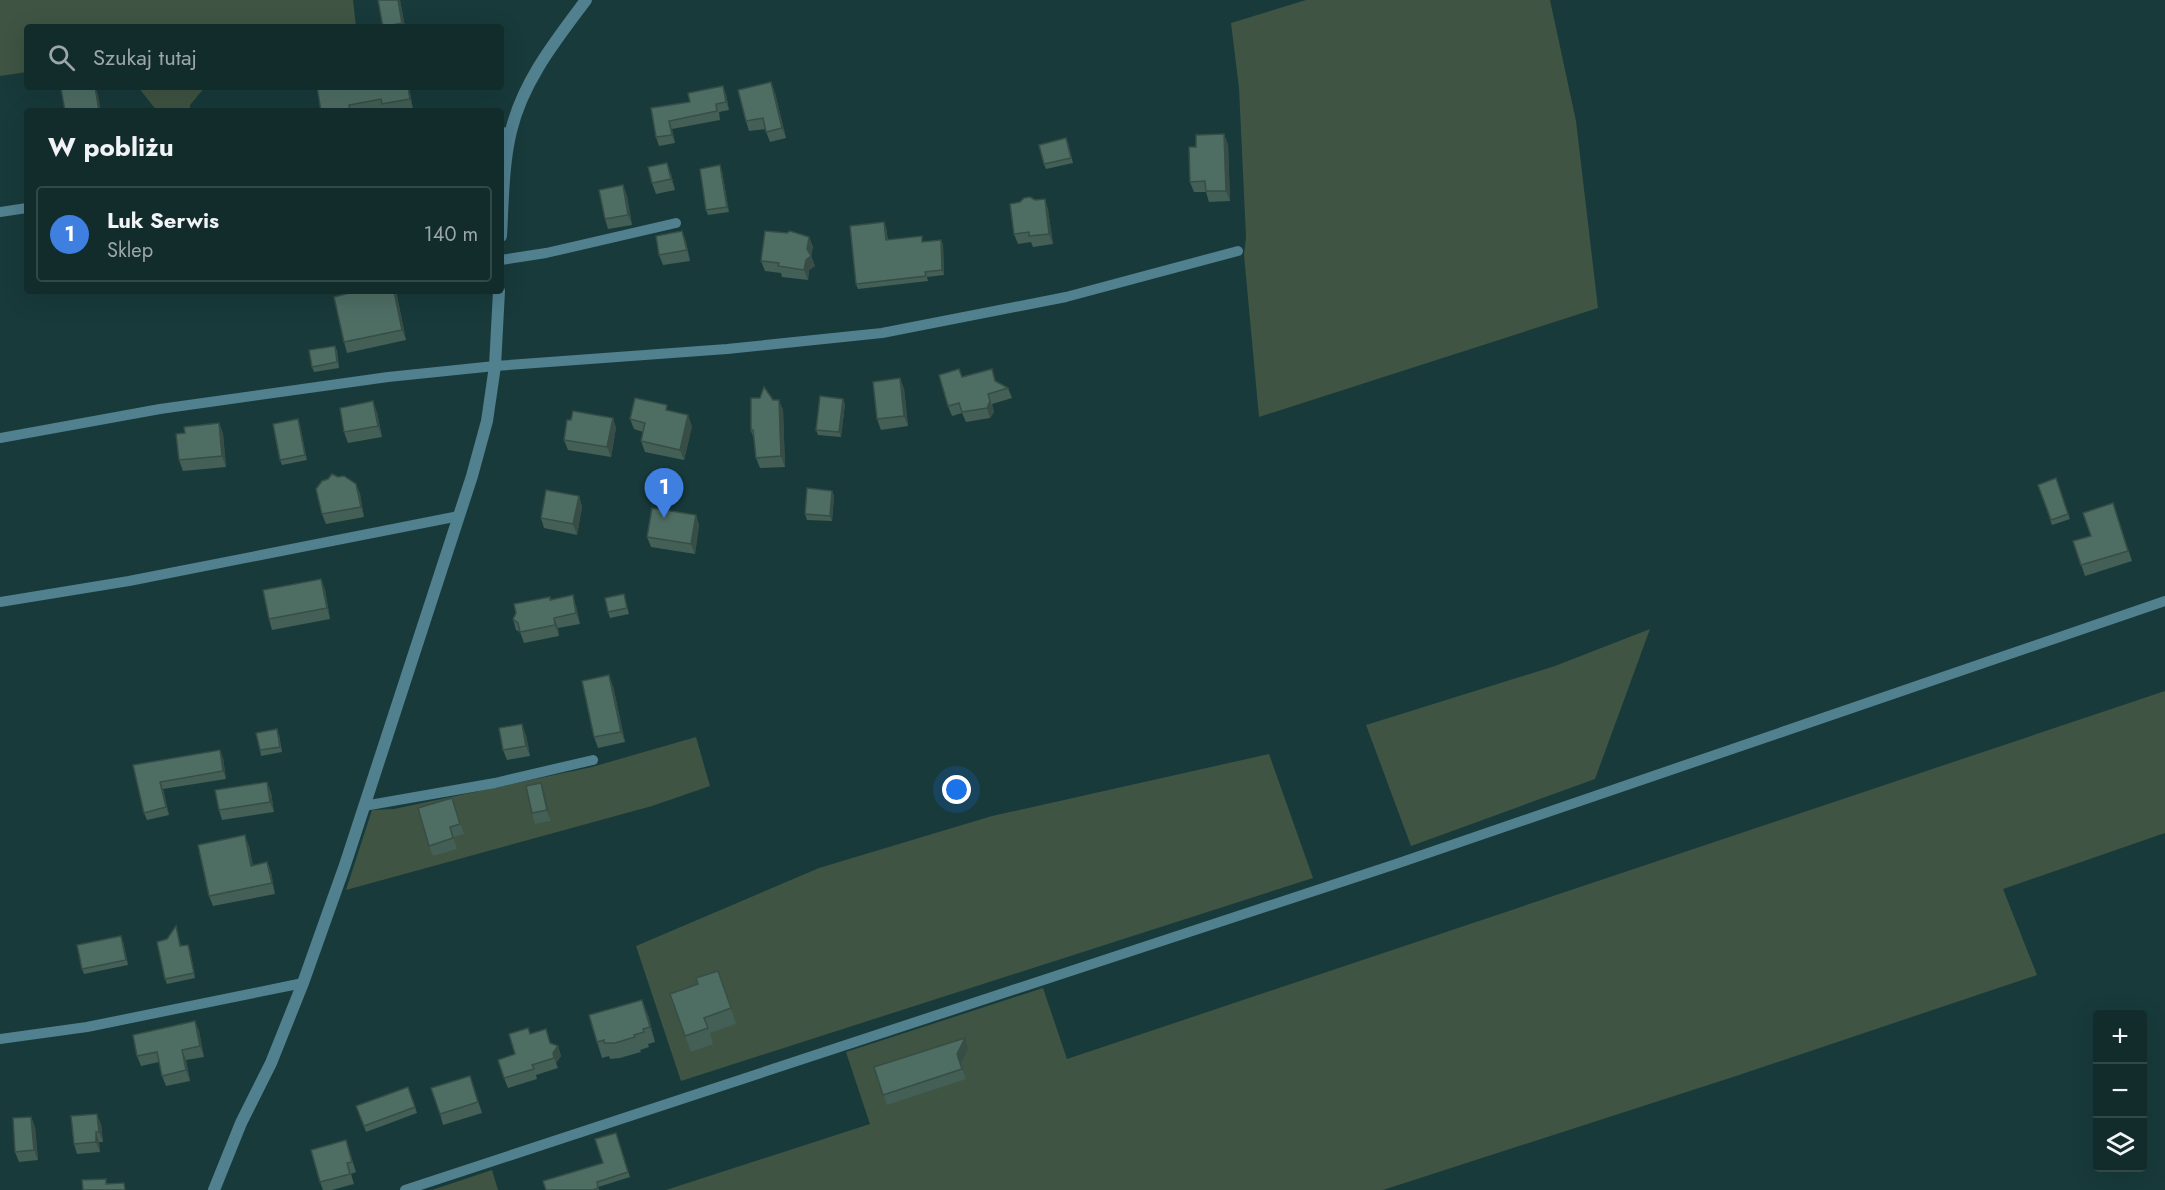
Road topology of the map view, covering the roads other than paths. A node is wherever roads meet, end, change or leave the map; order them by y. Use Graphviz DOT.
graph roads {
  1 [pos="586,0"];
  2 [pos="506,133"];
  3 [pos="504,174"];
  4 [pos="24,208"];
  5 [pos="0,212"];
  6 [pos="676,223"];
  7 [pos="1238,251"];
  8 [pos="504,260"];
  9 [pos="499,294"];
  10 [pos="495,366"];
  11 [pos="0,438"];
  12 [pos="459,516"];
  13 [pos="2165,601"];
  14 [pos="0,602"];
  15 [pos="593,760"];
  16 [pos="364,806"];
  17 [pos="303,983"];
  18 [pos="0,1039"];
  19 [pos="214,1190"];
  20 [pos="405,1190"];
  1 -- 2 [label="street"];
  2 -- 3 [label="street"];
  4 -- 5 [label="lane"];
  6 -- 8 [label="lane"];
  7 -- 10 [label="lane"];
  9 -- 10 [label="street"];
  10 -- 11 [label="lane"];
  10 -- 12 [label="street"];
  12 -- 14 [label="lane"];
  12 -- 16 [label="street"];
  13 -- 20 [label="lane"];
  15 -- 16 [label="lane"];
  16 -- 17 [label="street"];
  17 -- 18 [label="lane"];
  17 -- 19 [label="street"];
}
